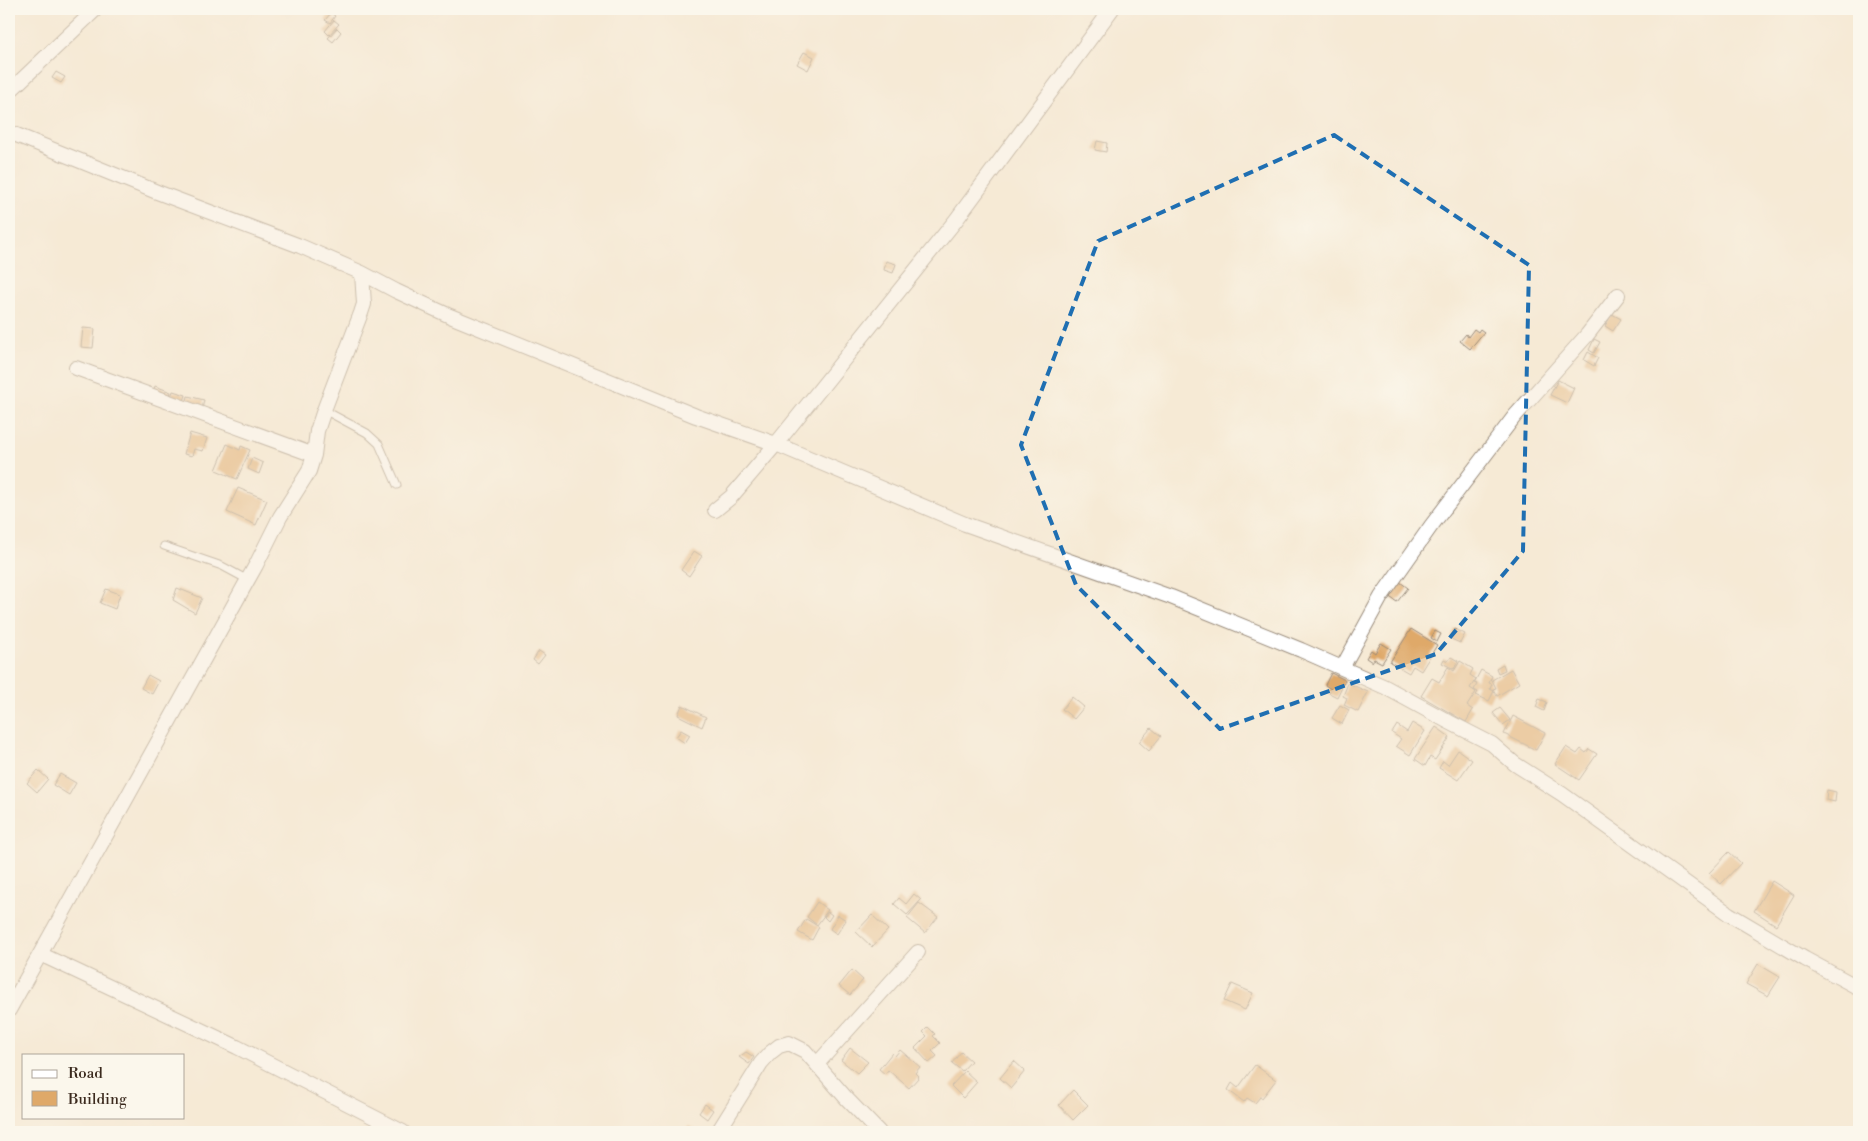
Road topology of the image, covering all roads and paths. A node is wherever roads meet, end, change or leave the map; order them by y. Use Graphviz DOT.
graph roads {
  1 [pos="96,9"];
  2 [pos="1112,9"];
  3 [pos="9,92"];
  4 [pos="9,132"];
  5 [pos="362,273"];
  6 [pos="1618,295"];
  7 [pos="76,368"];
  8 [pos="324,410"];
  9 [pos="776,444"];
  10 [pos="314,455"];
  11 [pos="396,485"];
  12 [pos="715,510"];
  13 [pos="164,546"];
  14 [pos="248,580"];
  15 [pos="1342,668"];
  16 [pos="918,952"];
  17 [pos="40,954"];
  18 [pos="1859,988"];
  19 [pos="9,1010"];
  20 [pos="817,1064"];
  21 [pos="404,1132"];
  22 [pos="718,1132"];
  23 [pos="879,1132"];
  1 -- 3 [label="street"];
  2 -- 9 [label="street"];
  4 -- 5 [label="street"];
  5 -- 8 [label="street"];
  5 -- 9 [label="street"];
  6 -- 15 [label="street"];
  7 -- 10 [label="street"];
  8 -- 10 [label="street"];
  8 -- 11 [label="lane"];
  9 -- 12 [label="street"];
  9 -- 15 [label="street"];
  10 -- 14 [label="street"];
  13 -- 14 [label="lane"];
  14 -- 17 [label="street"];
  15 -- 18 [label="street"];
  16 -- 20 [label="street"];
  17 -- 19 [label="street"];
  17 -- 21 [label="street"];
  20 -- 22 [label="street"];
  20 -- 23 [label="street"];
}
